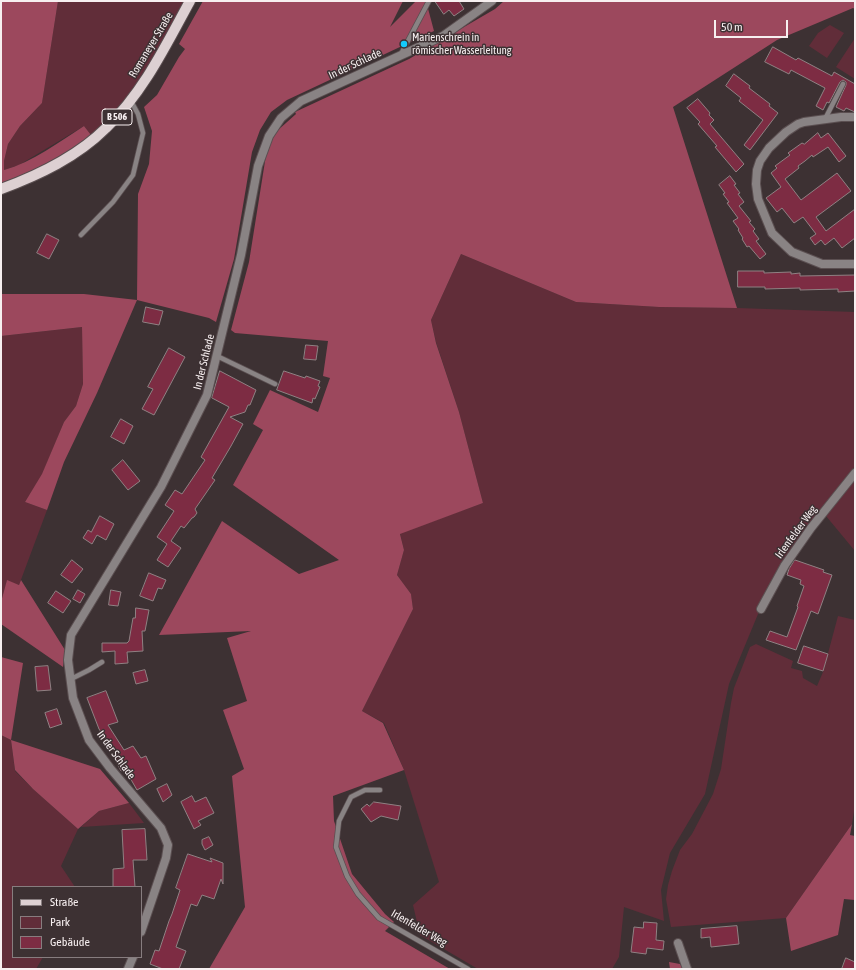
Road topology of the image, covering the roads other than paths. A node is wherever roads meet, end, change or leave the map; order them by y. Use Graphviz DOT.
graph roads {
  1 [pos="190,1"];
  2 [pos="429,1"];
  3 [pos="492,1"];
  4 [pos="400,56"];
  5 [pos="843,84"];
  6 [pos="131,101"];
  7 [pos="855,117"];
  8 [pos="825,119"];
  9 [pos="1,189"];
  10 [pos="81,235"];
  11 [pos="855,264"];
  12 [pos="217,356"];
  13 [pos="275,384"];
  14 [pos="855,473"];
  15 [pos="761,609"];
  16 [pos="102,662"];
  17 [pos="71,679"];
  18 [pos="380,790"];
  19 [pos="142,929"];
  20 [pos="678,943"];
  21 [pos="133,958"];
  22 [pos="128,969"];
  23 [pos="468,969"];
  24 [pos="687,969"];
  1 -- 6 [label="main road, Romaneyer Straße / B 506"];
  2 -- 4 [label="lane"];
  3 -- 4 [label="street, In der Schlade"];
  4 -- 12 [label="street, In der Schlade"];
  5 -- 8 [label="lane"];
  6 -- 9 [label="main road, Romaneyer Straße / B 506"];
  6 -- 10 [label="lane"];
  7 -- 8 [label="street"];
  8 -- 11 [label="street"];
  12 -- 13 [label="lane"];
  12 -- 17 [label="street, In der Schlade"];
  14 -- 15 [label="street, Irlenfelder Weg"];
  16 -- 17 [label="lane"];
  17 -- 19 [label="street, In der Schlade"];
  18 -- 23 [label="lane, Irlenfelder Weg"];
  20 -- 24 [label="street"];
  21 -- 22 [label="street"];
}
